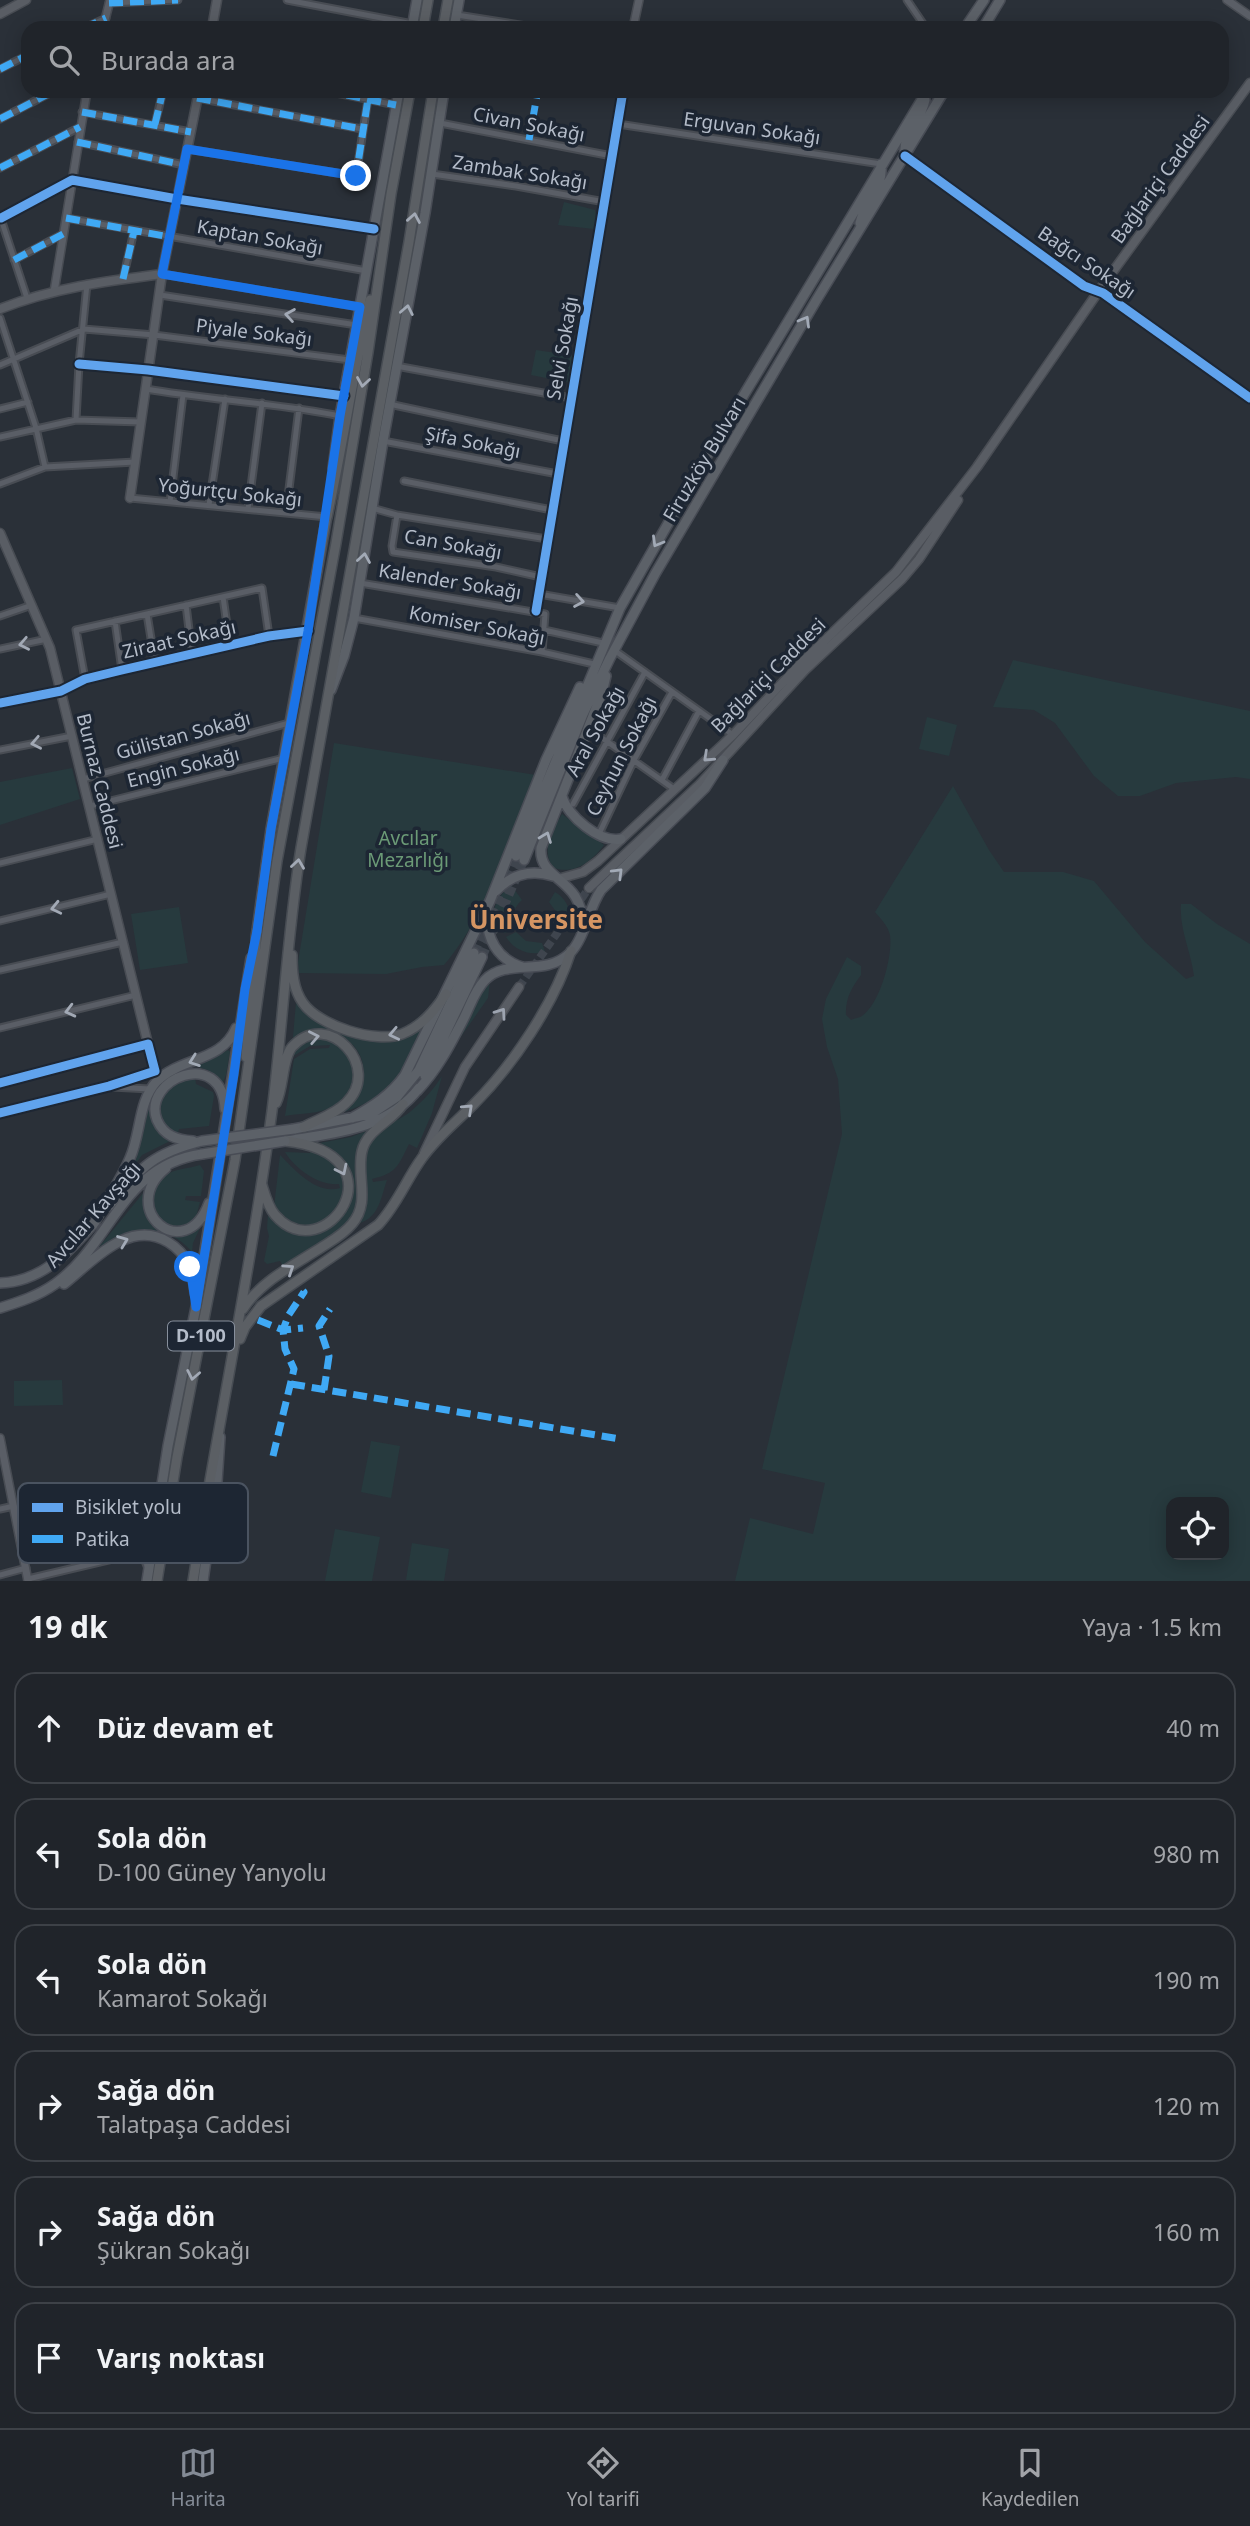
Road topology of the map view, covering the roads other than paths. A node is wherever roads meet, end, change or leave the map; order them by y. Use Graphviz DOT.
graph roads {
  1 [pos="26,0"];
  2 [pos="178,0"];
  3 [pos="218,0"];
  4 [pos="286,0"];
  5 [pos="417,0"];
  6 [pos="428,0"];
  7 [pos="448,0"];
  8 [pos="459,0"];
  9 [pos="639,0"];
  10 [pos="907,0"];
  11 [pos="984,0"];
  12 [pos="1000,0"];
  13 [pos="1227,0"];
  14 [pos="110,1"];
  15 [pos="0,13"];
  16 [pos="457,15"];
  17 [pos="1250,16"];
  18 [pos="106,18"];
  19 [pos="99,21"];
  20 [pos="105,21"];
  21 [pos="214,21"];
  22 [pos="388,21"];
  23 [pos="413,21"];
  24 [pos="424,21"];
  25 [pos="444,21"];
  26 [pos="456,21"];
  27 [pos="495,21"];
  28 [pos="635,21"];
  29 [pos="921,21"];
  30 [pos="970,21"];
  31 [pos="987,21"];
  32 [pos="21,58"];
  33 [pos="0,69"];
  34 [pos="1250,83"];
  35 [pos="40,98"];
  36 [pos="85,98"];
  37 [pos="161,98"];
  38 [pos="197,98"];
  39 [pos="212,98"];
  40 [pos="363,98"];
  41 [pos="398,98"];
  42 [pos="410,98"];
  43 [pos="432,98"];
  44 [pos="443,98"];
  45 [pos="621,98"];
  46 [pos="922,98"];
  47 [pos="925,98"];
  48 [pos="940,98"];
  49 [pos="368,99"];
  50 [pos="396,105"];
  51 [pos="82,112"];
  52 [pos="0,119"];
  53 [pos="616,121"];
  54 [pos="440,123"];
  55 [pos="155,124"];
  56 [pos="80,127"];
  57 [pos="362,129"];
  58 [pos="191,132"];
  59 [pos="77,142"];
  60 [pos="187,149"];
  61 [pos="612,156"];
  62 [pos="905,156"];
  63 [pos="881,164"];
  64 [pos="184,165"];
  65 [pos="0,168"];
  66 [pos="431,173"];
  67 [pos="72,180"];
  68 [pos="177,199"];
  69 [pos="605,202"];
  70 [pos="0,217"];
  71 [pos="66,218"];
  72 [pos="374,229"];
  73 [pos="134,231"];
  74 [pos="858,232"];
  75 [pos="63,234"];
  76 [pos="170,237"];
  77 [pos="14,260"];
  78 [pos="367,271"];
  79 [pos="162,274"];
  80 [pos="122,279"];
  81 [pos="87,284"];
  82 [pos="376,290"];
  83 [pos="54,292"];
  84 [pos="1098,292"];
  85 [pos="160,295"];
  86 [pos="27,298"];
  87 [pos="360,307"];
  88 [pos="0,309"];
  89 [pos="0,318"];
  90 [pos="358,325"];
  91 [pos="84,329"];
  92 [pos="153,335"];
  93 [pos="14,358"];
  94 [pos="351,360"];
  95 [pos="79,364"];
  96 [pos="0,365"];
  97 [pos="396,366"];
  98 [pos="148,370"];
  99 [pos="755,377"];
  100 [pos="146,389"];
  101 [pos="183,395"];
  102 [pos="344,396"];
  103 [pos="571,398"];
  104 [pos="1250,398"];
  105 [pos="225,399"];
  106 [pos="28,402"];
  107 [pos="262,403"];
  108 [pos="389,404"];
  109 [pos="299,408"];
  110 [pos="0,409"];
  111 [pos="340,416"];
  112 [pos="76,420"];
  113 [pos="141,422"];
  114 [pos="743,427"];
  115 [pos="36,428"];
  116 [pos="0,437"];
  117 [pos="383,441"];
  118 [pos="564,441"];
  119 [pos="135,462"];
  120 [pos="45,467"];
  121 [pos="558,474"];
  122 [pos="404,481"];
  123 [pos="0,484"];
  124 [pos="130,498"];
  125 [pos="170,502"];
  126 [pos="209,505"];
  127 [pos="372,508"];
  128 [pos="248,509"];
  129 [pos="552,510"];
  130 [pos="286,513"];
  131 [pos="397,515"];
  132 [pos="327,517"];
  133 [pos="0,533"];
  134 [pos="548,539"];
  135 [pos="3,547"];
  136 [pos="541,577"];
  137 [pos="360,583"];
  138 [pos="538,594"];
  139 [pos="223,597"];
  140 [pos="32,605"];
  141 [pos="186,605"];
  142 [pos="620,608"];
  143 [pos="864,609"];
  144 [pos="536,611"];
  145 [pos="147,614"];
  146 [pos="0,616"];
  147 [pos="354,618"];
  148 [pos="115,621"];
  149 [pos="544,630"];
  150 [pos="308,631"];
  151 [pos="269,636"];
  152 [pos="47,639"];
  153 [pos="603,643"];
  154 [pos="230,646"];
  155 [pos="0,649"];
  156 [pos="542,652"];
  157 [pos="192,654"];
  158 [pos="612,654"];
  159 [pos="155,663"];
  160 [pos="594,664"];
  161 [pos="122,670"];
  162 [pos="645,672"];
  163 [pos="85,679"];
  164 [pos="61,691"];
  165 [pos="672,692"];
  166 [pos="328,695"];
  167 [pos="0,703"];
  168 [pos="699,711"];
  169 [pos="291,723"];
  170 [pos="588,728"];
  171 [pos="733,735"];
  172 [pos="72,736"];
  173 [pos="607,741"];
  174 [pos="0,750"];
  175 [pos="284,758"];
  176 [pos="634,760"];
  177 [pos="723,760"];
  178 [pos="83,779"];
  179 [pos="662,780"];
  180 [pos="674,789"];
  181 [pos="562,796"];
  182 [pos="573,804"];
  183 [pos="90,806"];
  184 [pos="598,836"];
  185 [pos="98,839"];
  186 [pos="621,839"];
  187 [pos="0,863"];
  188 [pos="556,877"];
  189 [pos="589,888"];
  190 [pos="111,894"];
  191 [pos="490,901"];
  192 [pos="0,921"];
  193 [pos="582,930"];
  194 [pos="257,931"];
  195 [pos="289,931"];
  196 [pos="123,942"];
  197 [pos="571,951"];
  198 [pos="524,967"];
  199 [pos="0,970"];
  200 [pos="519,987"];
  201 [pos="446,994"];
  202 [pos="136,995"];
  203 [pos="241,1017"];
  204 [pos="0,1028"];
  205 [pos="148,1044"];
  206 [pos="0,1083"];
  207 [pos="108,1086"];
  208 [pos="150,1089"];
  209 [pos="245,1091"];
  210 [pos="417,1091"];
  211 [pos="403,1104"];
  212 [pos="272,1111"];
  213 [pos="0,1113"];
  214 [pos="352,1118"];
  215 [pos="226,1125"];
  216 [pos="299,1128"];
  217 [pos="202,1141"];
  218 [pos="285,1141"];
  219 [pos="421,1159"];
  220 [pos="174,1160"];
  221 [pos="260,1180"];
  222 [pos="215,1192"];
  223 [pos="93,1225"];
  224 [pos="2,1283"];
  225 [pos="24,1301"];
  226 [pos="2,1307"];
  227 [pos="196,1307"];
  228 [pos="240,1314"];
  229 [pos="232,1362"];
  230 [pos="219,1429"];
  231 [pos="0,1438"];
  232 [pos="162,1483"];
  233 [pos="173,1483"];
  234 [pos="210,1483"];
  235 [pos="217,1483"];
  236 [pos="14,1506"];
  237 [pos="0,1509"];
  238 [pos="18,1527"];
  239 [pos="25,1563"];
  240 [pos="97,1563"];
  241 [pos="160,1563"];
  242 [pos="196,1563"];
  243 [pos="206,1563"];
  244 [pos="26,1568"];
  245 [pos="0,1575"];
  246 [pos="28,1580"];
  247 [pos="157,1581"];
  248 [pos="193,1581"];
  249 [pos="203,1581"];
  1 -- 15 [label="main road"];
  2 -- 14 [label="street"];
  3 -- 21 [label="main road"];
  4 -- 22 [label="street"];
  5 -- 23 [label="main road"];
  6 -- 24 [label="highway"];
  7 -- 25 [label="highway"];
  8 -- 16 [label="main road"];
  9 -- 28 [label="street"];
  10 -- 29 [label="street"];
  11 -- 30 [label="main road"];
  12 -- 31 [label="main road"];
  13 -- 17 [label="street"];
  14 -- 18 [label="street"];
  16 -- 26 [label="main road"];
  16 -- 27 [label="street"];
  18 -- 19 [label="street"];
  18 -- 20 [label="street"];
  32 -- 33 [label="street"];
  34 -- 84 [label="main road, Bağlariçi Caddesi"];
  35 -- 52 [label="street"];
  36 -- 51 [label="street"];
  37 -- 55 [label="street"];
  38 -- 58 [label="main road"];
  39 -- 57 [label="street"];
  40 -- 49 [label="street"];
  41 -- 50 [label="main road"];
  42 -- 82 [label="highway, D-100"];
  166 -- 43 [label="highway, D-100, one-way"];
  44 -- 54 [label="main road"];
  45 -- 53 [label="street, Selvi Sokağı"];
  46 -- 63 [label="main road, Firuzköy Bulvarı"];
  47 -- 62 [label="main road"];
  48 -- 62 [label="main road, Firuzköy Bulvarı"];
  49 -- 50 [label="street"];
  49 -- 57 [label="street"];
  50 -- 72 [label="main road"];
  51 -- 55 [label="street"];
  51 -- 56 [label="street"];
  53 -- 61 [label="street, Selvi Sokağı"];
  53 -- 63 [label="street, Erguvan Sokağı"];
  54 -- 61 [label="street, Civan Sokağı"];
  54 -- 66 [label="main road"];
  55 -- 58 [label="street"];
  56 -- 59 [label="street"];
  56 -- 65 [label="street"];
  57 -- 60 [label="street"];
  58 -- 60 [label="main road"];
  59 -- 64 [label="street"];
  59 -- 67 [label="street"];
  60 -- 64 [label="main road"];
  61 -- 69 [label="street, Selvi Sokağı"];
  62 -- 74 [label="main road, Firuzköy Bulvarı"];
  62 -- 84 [label="street, Bağcı Sokağı"];
  63 -- 74 [label="main road"];
  63 -- 99 [label="main road, Firuzköy Bulvarı"];
  64 -- 68 [label="main road"];
  66 -- 69 [label="street, Zambak Sokağı"];
  97 -- 66 [label="main road, one-way"];
  67 -- 68 [label="street"];
  67 -- 70 [label="street"];
  67 -- 71 [label="street"];
  68 -- 72 [label="street"];
  68 -- 76 [label="main road"];
  69 -- 103 [label="street, Selvi Sokağı"];
  70 -- 77 [label="street"];
  71 -- 73 [label="street, Kaptan Sokağı"];
  71 -- 75 [label="street"];
  72 -- 78 [label="main road"];
  73 -- 76 [label="street, Kaptan Sokağı"];
  73 -- 80 [label="street"];
  114 -- 74 [label="main road, Firuzköy Bulvarı, one-way"];
  75 -- 77 [label="street"];
  75 -- 83 [label="street"];
  76 -- 78 [label="street, Kaptan Sokağı"];
  76 -- 79 [label="main road"];
  77 -- 86 [label="street"];
  78 -- 87 [label="main road"];
  79 -- 80 [label="main road"];
  79 -- 85 [label="main road"];
  79 -- 87 [label="street"];
  80 -- 81 [label="main road"];
  81 -- 83 [label="main road"];
  81 -- 91 [label="street"];
  82 -- 132 [label="highway"];
  82 -- 209 [label="highway, D-100, one-way"];
  83 -- 86 [label="main road"];
  84 -- 104 [label="street, Bağcı Sokağı"];
  84 -- 143 [label="main road, Bağlariçi Caddesi"];
  90 -- 85 [label="street, one-way"];
  85 -- 92 [label="main road"];
  86 -- 88 [label="main road"];
  87 -- 90 [label="main road"];
  89 -- 93 [label="street"];
  90 -- 94 [label="main road"];
  91 -- 92 [label="street, Piyale Sokağı"];
  91 -- 93 [label="street"];
  91 -- 95 [label="street"];
  92 -- 94 [label="street, Piyale Sokağı"];
  92 -- 98 [label="main road"];
  93 -- 96 [label="street"];
  93 -- 106 [label="street"];
  94 -- 102 [label="main road"];
  95 -- 98 [label="street"];
  95 -- 112 [label="street"];
  97 -- 103 [label="street"];
  97 -- 108 [label="main road"];
  98 -- 100 [label="main road"];
  98 -- 102 [label="street"];
  99 -- 114 [label="main road"];
  99 -- 142 [label="main road, Firuzköy Bulvarı, one-way"];
  100 -- 101 [label="street"];
  100 -- 113 [label="main road"];
  101 -- 105 [label="street"];
  101 -- 125 [label="street"];
  102 -- 111 [label="main road"];
  103 -- 118 [label="street, Selvi Sokağı"];
  105 -- 107 [label="street"];
  105 -- 126 [label="street"];
  106 -- 110 [label="street"];
  106 -- 115 [label="street"];
  107 -- 109 [label="street"];
  107 -- 128 [label="street"];
  108 -- 117 [label="main road"];
  108 -- 118 [label="street"];
  109 -- 111 [label="street"];
  109 -- 130 [label="street"];
  111 -- 132 [label="main road"];
  112 -- 113 [label="street"];
  112 -- 115 [label="street"];
  113 -- 119 [label="main road"];
  114 -- 158 [label="main road, Firuzköy Bulvarı"];
  115 -- 116 [label="street"];
  115 -- 120 [label="street"];
  117 -- 121 [label="street, Şifa Sokağı"];
  117 -- 127 [label="main road"];
  118 -- 121 [label="street, Selvi Sokağı"];
  119 -- 120 [label="street"];
  119 -- 124 [label="main road"];
  120 -- 123 [label="street"];
  121 -- 129 [label="street, Selvi Sokağı"];
  122 -- 129 [label="street"];
  124 -- 125 [label="street, Yoğurtçu Sokağı"];
  125 -- 126 [label="street, Yoğurtçu Sokağı"];
  126 -- 128 [label="street, Yoğurtçu Sokağı"];
  127 -- 131 [label="street"];
  137 -- 127 [label="main road, one-way"];
  128 -- 130 [label="street, Yoğurtçu Sokağı"];
  129 -- 134 [label="street, Selvi Sokağı"];
  130 -- 132 [label="street, Yoğurtçu Sokağı"];
  131 -- 134 [label="street"];
  131 -- 136 [label="street, Can Sokağı"];
  132 -- 150 [label="main road"];
  133 -- 135 [label="main road, Burnaz Caddesi"];
  134 -- 136 [label="street, Selvi Sokağı"];
  135 -- 140 [label="main road, Burnaz Caddesi"];
  136 -- 138 [label="street, Selvi Sokağı"];
  137 -- 144 [label="street, Kalender Sokağı"];
  137 -- 147 [label="main road"];
  138 -- 142 [label="street, one-way"];
  138 -- 144 [label="street, Selvi Sokağı"];
  139 -- 141 [label="street"];
  139 -- 151 [label="street"];
  139 -- 154 [label="street"];
  140 -- 146 [label="street"];
  140 -- 152 [label="main road, Burnaz Caddesi"];
  141 -- 145 [label="street"];
  141 -- 157 [label="street"];
  142 -- 153 [label="main road, Firuzköy Bulvarı"];
  143 -- 171 [label="main road, Bağlariçi Caddesi"];
  143 -- 177 [label="main road, Bağlariçi Caddesi"];
  144 -- 149 [label="street, Selvi Sokağı"];
  145 -- 148 [label="street"];
  145 -- 159 [label="street"];
  147 -- 156 [label="street, Komiser Sokağı"];
  147 -- 166 [label="main road"];
  148 -- 161 [label="street"];
  148 -- 163 [label="street"];
  149 -- 153 [label="street"];
  149 -- 156 [label="street, Selvi Sokağı"];
  150 -- 151 [label="street, Ziraat Sokağı"];
  150 -- 169 [label="main road"];
  151 -- 154 [label="street, Ziraat Sokağı"];
  152 -- 155 [label="street, one-way"];
  152 -- 164 [label="main road, Burnaz Caddesi"];
  153 -- 160 [label="main road, Firuzköy Bulvarı"];
  154 -- 157 [label="street, Ziraat Sokağı"];
  156 -- 160 [label="street, Komiser Sokağı"];
  157 -- 159 [label="street, Ziraat Sokağı"];
  158 -- 160 [label="main road, Firuzköy Bulvarı"];
  158 -- 162 [label="street"];
  158 -- 170 [label="main road"];
  159 -- 161 [label="street, Ziraat Sokağı"];
  160 -- 191 [label="main road"];
  161 -- 163 [label="street, Ziraat Sokağı"];
  162 -- 165 [label="street"];
  162 -- 173 [label="street, Aral Sokağı"];
  163 -- 164 [label="street, Ziraat Sokağı"];
  164 -- 167 [label="street, Ziraat Sokağı"];
  164 -- 172 [label="main road, Burnaz Caddesi"];
  165 -- 168 [label="street"];
  165 -- 176 [label="street, Ceyhun Sokağı"];
  195 -- 166 [label="highway, D-100, one-way"];
  168 -- 171 [label="street"];
  168 -- 179 [label="street"];
  169 -- 175 [label="main road"];
  169 -- 178 [label="street, Gülistan Sokağı"];
  170 -- 173 [label="street"];
  170 -- 181 [label="main road"];
  171 -- 180 [label="main road, Bağlariçi Caddesi, one-way"];
  172 -- 174 [label="street, one-way"];
  172 -- 178 [label="main road, Burnaz Caddesi"];
  173 -- 176 [label="street"];
  173 -- 182 [label="street, Aral Sokağı"];
  175 -- 183 [label="street, Engin Sokağı"];
  175 -- 194 [label="main road"];
  176 -- 179 [label="street"];
  176 -- 184 [label="street, Ceyhun Sokağı"];
  177 -- 189 [label="main road, Bağlariçi Caddesi"];
  193 -- 177 [label="main road, one-way"];
  178 -- 183 [label="main road, Burnaz Caddesi"];
  179 -- 180 [label="street"];
  180 -- 186 [label="main road, Bağlariçi Caddesi"];
  181 -- 184 [label="main road"];
  188 -- 181 [label="main road, one-way"];
  183 -- 185 [label="main road, Burnaz Caddesi"];
  184 -- 186 [label="main road"];
  185 -- 187 [label="street"];
  185 -- 190 [label="main road, Burnaz Caddesi"];
  186 -- 188 [label="main road, Bağlariçi Caddesi"];
  188 -- 191 [label="main road"];
  188 -- 193 [label="main road"];
  190 -- 192 [label="street, one-way"];
  190 -- 196 [label="main road, Burnaz Caddesi"];
  191 -- 198 [label="main road"];
  191 -- 201 [label="main road"];
  193 -- 197 [label="main road"];
  194 -- 203 [label="main road"];
  194 -- 209 [label="highway"];
  201 -- 195 [label="highway, one-way"];
  195 -- 212 [label="highway, D-100"];
  196 -- 199 [label="street"];
  196 -- 202 [label="main road, Burnaz Caddesi"];
  197 -- 198 [label="main road"];
  219 -- 197 [label="highway, one-way"];
  198 -- 210 [label="main road"];
  219 -- 200 [label="main road, one-way"];
  201 -- 214 [label="main road"];
  202 -- 204 [label="street, one-way"];
  202 -- 205 [label="main road, Burnaz Caddesi"];
  203 -- 208 [label="main road, one-way"];
  203 -- 215 [label="main road"];
  205 -- 206 [label="street"];
  205 -- 207 [label="street"];
  207 -- 208 [label="street"];
  207 -- 213 [label="street"];
  208 -- 223 [label="main road"];
  209 -- 233 [label="highway, D-100, one-way"];
  210 -- 211 [label="main road"];
  210 -- 214 [label="main road"];
  211 -- 218 [label="main road"];
  228 -- 211 [label="highway, one-way"];
  212 -- 216 [label="highway, one-way"];
  212 -- 221 [label="highway, D-100"];
  214 -- 216 [label="main road"];
  215 -- 217 [label="main road"];
  215 -- 222 [label="main road"];
  216 -- 217 [label="main road, bridge"];
  217 -- 223 [label="main road"];
  218 -- 220 [label="main road, bridge"];
  218 -- 221 [label="highway, one-way"];
  219 -- 229 [label="highway"];
  220 -- 222 [label="main road"];
  220 -- 225 [label="main road, Avcılar Kavşağı"];
  221 -- 228 [label="highway, D-100"];
  222 -- 227 [label="main road"];
  223 -- 224 [label="main road, Avcılar Kavşağı"];
  225 -- 226 [label="main road, Avcılar Kavşağı"];
  225 -- 227 [label="main road, one-way"];
  227 -- 232 [label="main road"];
  228 -- 229 [label="highway, D-100"];
  229 -- 230 [label="highway, D-100"];
  230 -- 234 [label="highway, D-100"];
  230 -- 235 [label="main road"];
  231 -- 236 [label="street"];
  236 -- 237 [label="street"];
  236 -- 238 [label="street"];
  239 -- 244 [label="street"];
  240 -- 246 [label="street"];
  241 -- 247 [label="highway, D-100, one-way"];
  242 -- 248 [label="highway, D-100"];
  243 -- 249 [label="main road"];
  244 -- 245 [label="street"];
  244 -- 246 [label="street"];
}
